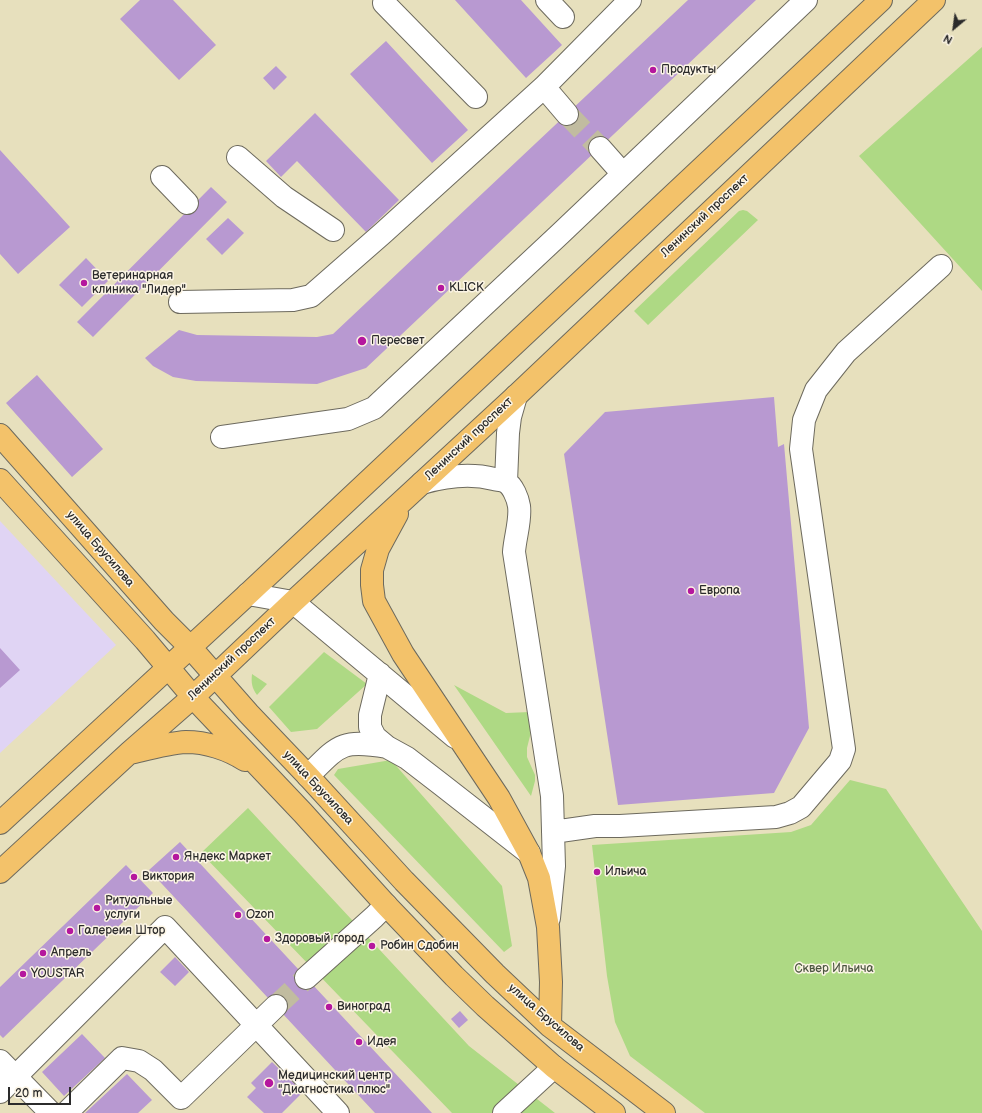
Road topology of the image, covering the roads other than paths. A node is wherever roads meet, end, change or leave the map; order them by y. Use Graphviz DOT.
graph roads {
  1 [pos="546,0"];
  2 [pos="630,0"];
  3 [pos="806,0"];
  4 [pos="880,0"];
  5 [pos="934,0"];
  6 [pos="384,3"];
  7 [pos="563,17"];
  8 [pos="544,88"];
  9 [pos="476,96"];
  10 [pos="567,114"];
  11 [pos="600,148"];
  12 [pos="238,157"];
  13 [pos="623,174"];
  14 [pos="162,177"];
  15 [pos="187,202"];
  16 [pos="333,230"];
  17 [pos="941,266"];
  18 [pos="180,302"];
  19 [pos="516,396"];
  20 [pos="0,435"];
  21 [pos="222,437"];
  22 [pos="0,480"];
  23 [pos="506,482"];
  24 [pos="416,488"];
  25 [pos="248,594"];
  26 [pos="293,602"];
  27 [pos="190,648"];
  28 [pos="167,668"];
  29 [pos="380,674"];
  30 [pos="216,676"];
  31 [pos="193,697"];
  32 [pos="462,742"];
  33 [pos="387,747"];
  34 [pos="129,753"];
  35 [pos="260,768"];
  36 [pos="308,776"];
  37 [pos="0,823"];
  38 [pos="554,832"];
  39 [pos="529,853"];
  40 [pos="0,872"];
  41 [pos="386,905"];
  42 [pos="548,927"];
  43 [pos="306,978"];
  44 [pos="276,1006"];
  45 [pos="256,1025"];
  46 [pos="550,1026"];
  47 [pos="0,1061"];
  48 [pos="554,1066"];
  49 [pos="15,1077"];
  50 [pos="0,1092"];
  51 [pos="51,1113"];
  52 [pos="66,1113"];
  53 [pos="338,1113"];
  54 [pos="504,1113"];
  55 [pos="614,1113"];
  56 [pos="664,1113"];
  1 -- 7 [label="lane"];
  2 -- 8 [label="lane"];
  3 -- 13 [label="lane"];
  4 -- 25 [label="main road"];
  5 -- 19 [label="main road, Ленинский проспект"];
  6 -- 9 [label="lane"];
  8 -- 10 [label="lane"];
  8 -- 18 [label="lane"];
  11 -- 13 [label="lane"];
  12 -- 16 [label="lane"];
  13 -- 21 [label="lane"];
  14 -- 15 [label="lane"];
  17 -- 38 [label="lane"];
  19 -- 23 [label="lane"];
  19 -- 24 [label="main road, Ленинский проспект"];
  20 -- 27 [label="main road, улица Брусилова"];
  22 -- 28 [label="main road"];
  23 -- 24 [label="lane"];
  23 -- 38 [label="lane"];
  24 -- 26 [label="main road, Ленинский проспект"];
  24 -- 32 [label="main road"];
  25 -- 26 [label="lane"];
  25 -- 27 [label="main road"];
  26 -- 29 [label="lane"];
  26 -- 30 [label="main road, Ленинский проспект"];
  27 -- 28 [label="main road"];
  27 -- 30 [label="main road, улица Брусилова"];
  28 -- 31 [label="main road"];
  28 -- 37 [label="main road"];
  29 -- 32 [label="lane"];
  29 -- 33 [label="lane"];
  30 -- 31 [label="main road, Ленинский проспект"];
  30 -- 36 [label="main road, улица Брусилова"];
  31 -- 34 [label="main road, Ленинский проспект"];
  31 -- 35 [label="main road"];
  32 -- 39 [label="main road"];
  33 -- 36 [label="lane"];
  33 -- 39 [label="lane"];
  34 -- 35 [label="main road"];
  34 -- 40 [label="main road, Ленинский проспект"];
  35 -- 41 [label="main road"];
  36 -- 46 [label="main road, улица Брусилова"];
  38 -- 42 [label="lane"];
  39 -- 42 [label="main road"];
  41 -- 43 [label="lane"];
  41 -- 48 [label="main road"];
  42 -- 46 [label="main road"];
  44 -- 45 [label="lane"];
  45 -- 49 [label="lane"];
  45 -- 52 [label="lane"];
  45 -- 53 [label="lane"];
  46 -- 56 [label="main road, улица Брусилова"];
  47 -- 49 [label="lane"];
  48 -- 54 [label="lane"];
  48 -- 55 [label="main road"];
  49 -- 50 [label="lane"];
  49 -- 51 [label="lane"];
}
